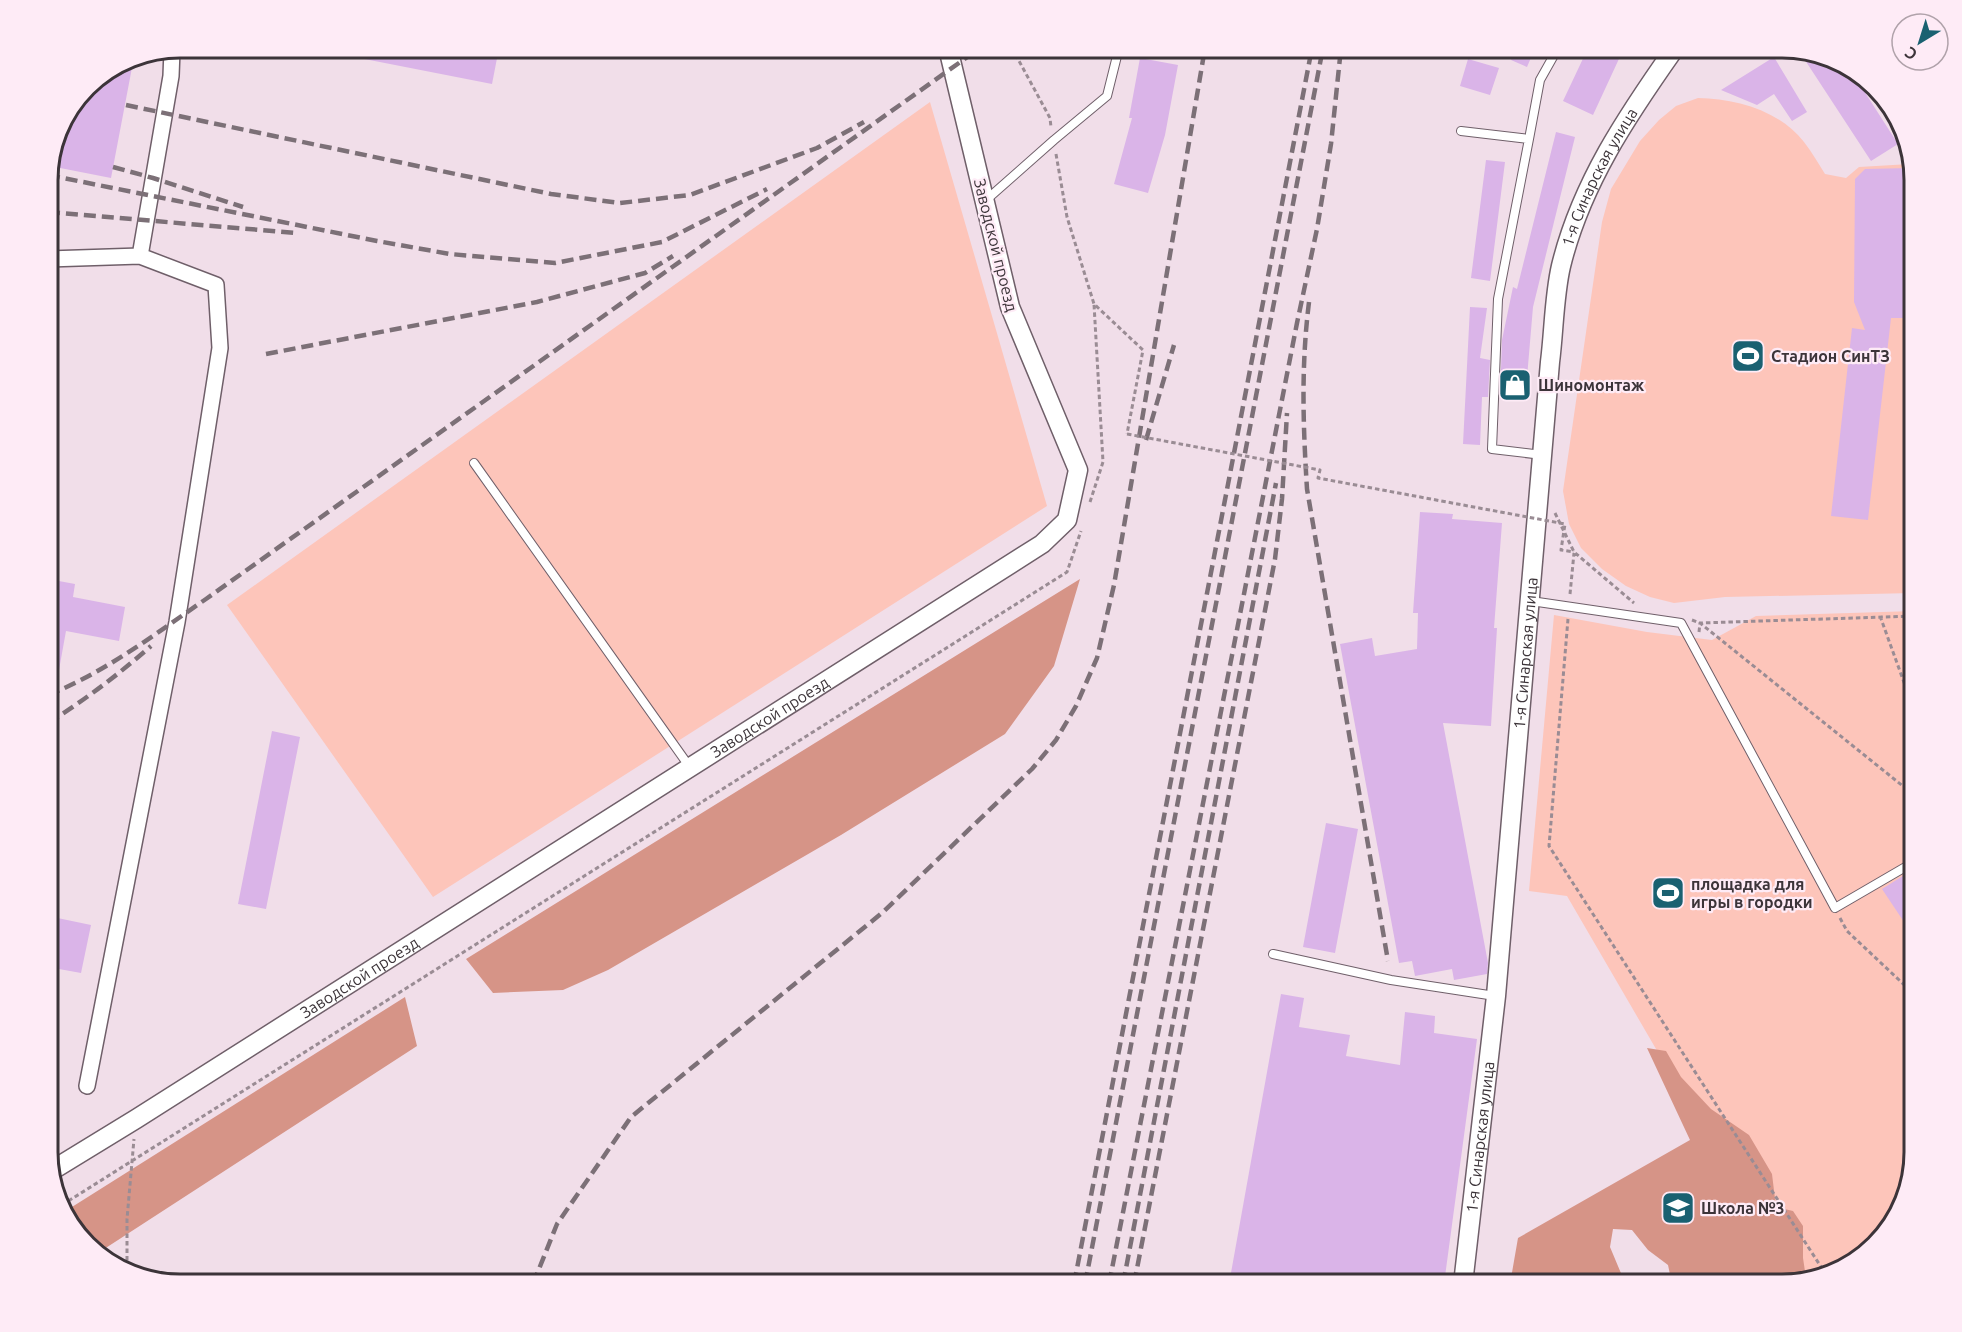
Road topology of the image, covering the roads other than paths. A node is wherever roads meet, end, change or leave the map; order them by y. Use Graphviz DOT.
graph roads {
  1 [pos="1116,58"];
  2 [pos="1552,58"];
  3 [pos="1676,58"];
  4 [pos="172,59"];
  5 [pos="950,59"];
  6 [pos="1461,131"];
  7 [pos="1529,139"];
  8 [pos="984,202"];
  9 [pos="140,256"];
  10 [pos="59,259"];
  11 [pos="1542,455"];
  12 [pos="474,463"];
  13 [pos="1530,601"];
  14 [pos="690,768"];
  15 [pos="1904,868"];
  16 [pos="1273,954"];
  17 [pos="1496,996"];
  18 [pos="87,1086"];
  19 [pos="60,1166"];
  20 [pos="1464,1274"];
  1 -- 8 [label="lane"];
  2 -- 7 [label="lane"];
  3 -- 11 [label="street, 1-я Синарская улица"];
  4 -- 9 [label="street"];
  5 -- 8 [label="street, Заводской проезд"];
  6 -- 7 [label="lane"];
  7 -- 11 [label="lane"];
  8 -- 14 [label="street, Заводской проезд"];
  9 -- 10 [label="street"];
  9 -- 18 [label="street"];
  11 -- 13 [label="street, 1-я Синарская улица"];
  12 -- 14 [label="lane"];
  13 -- 15 [label="lane"];
  13 -- 17 [label="street, 1-я Синарская улица"];
  14 -- 19 [label="street, Заводской проезд"];
  16 -- 17 [label="lane"];
  17 -- 20 [label="street, 1-я Синарская улица"];
}
